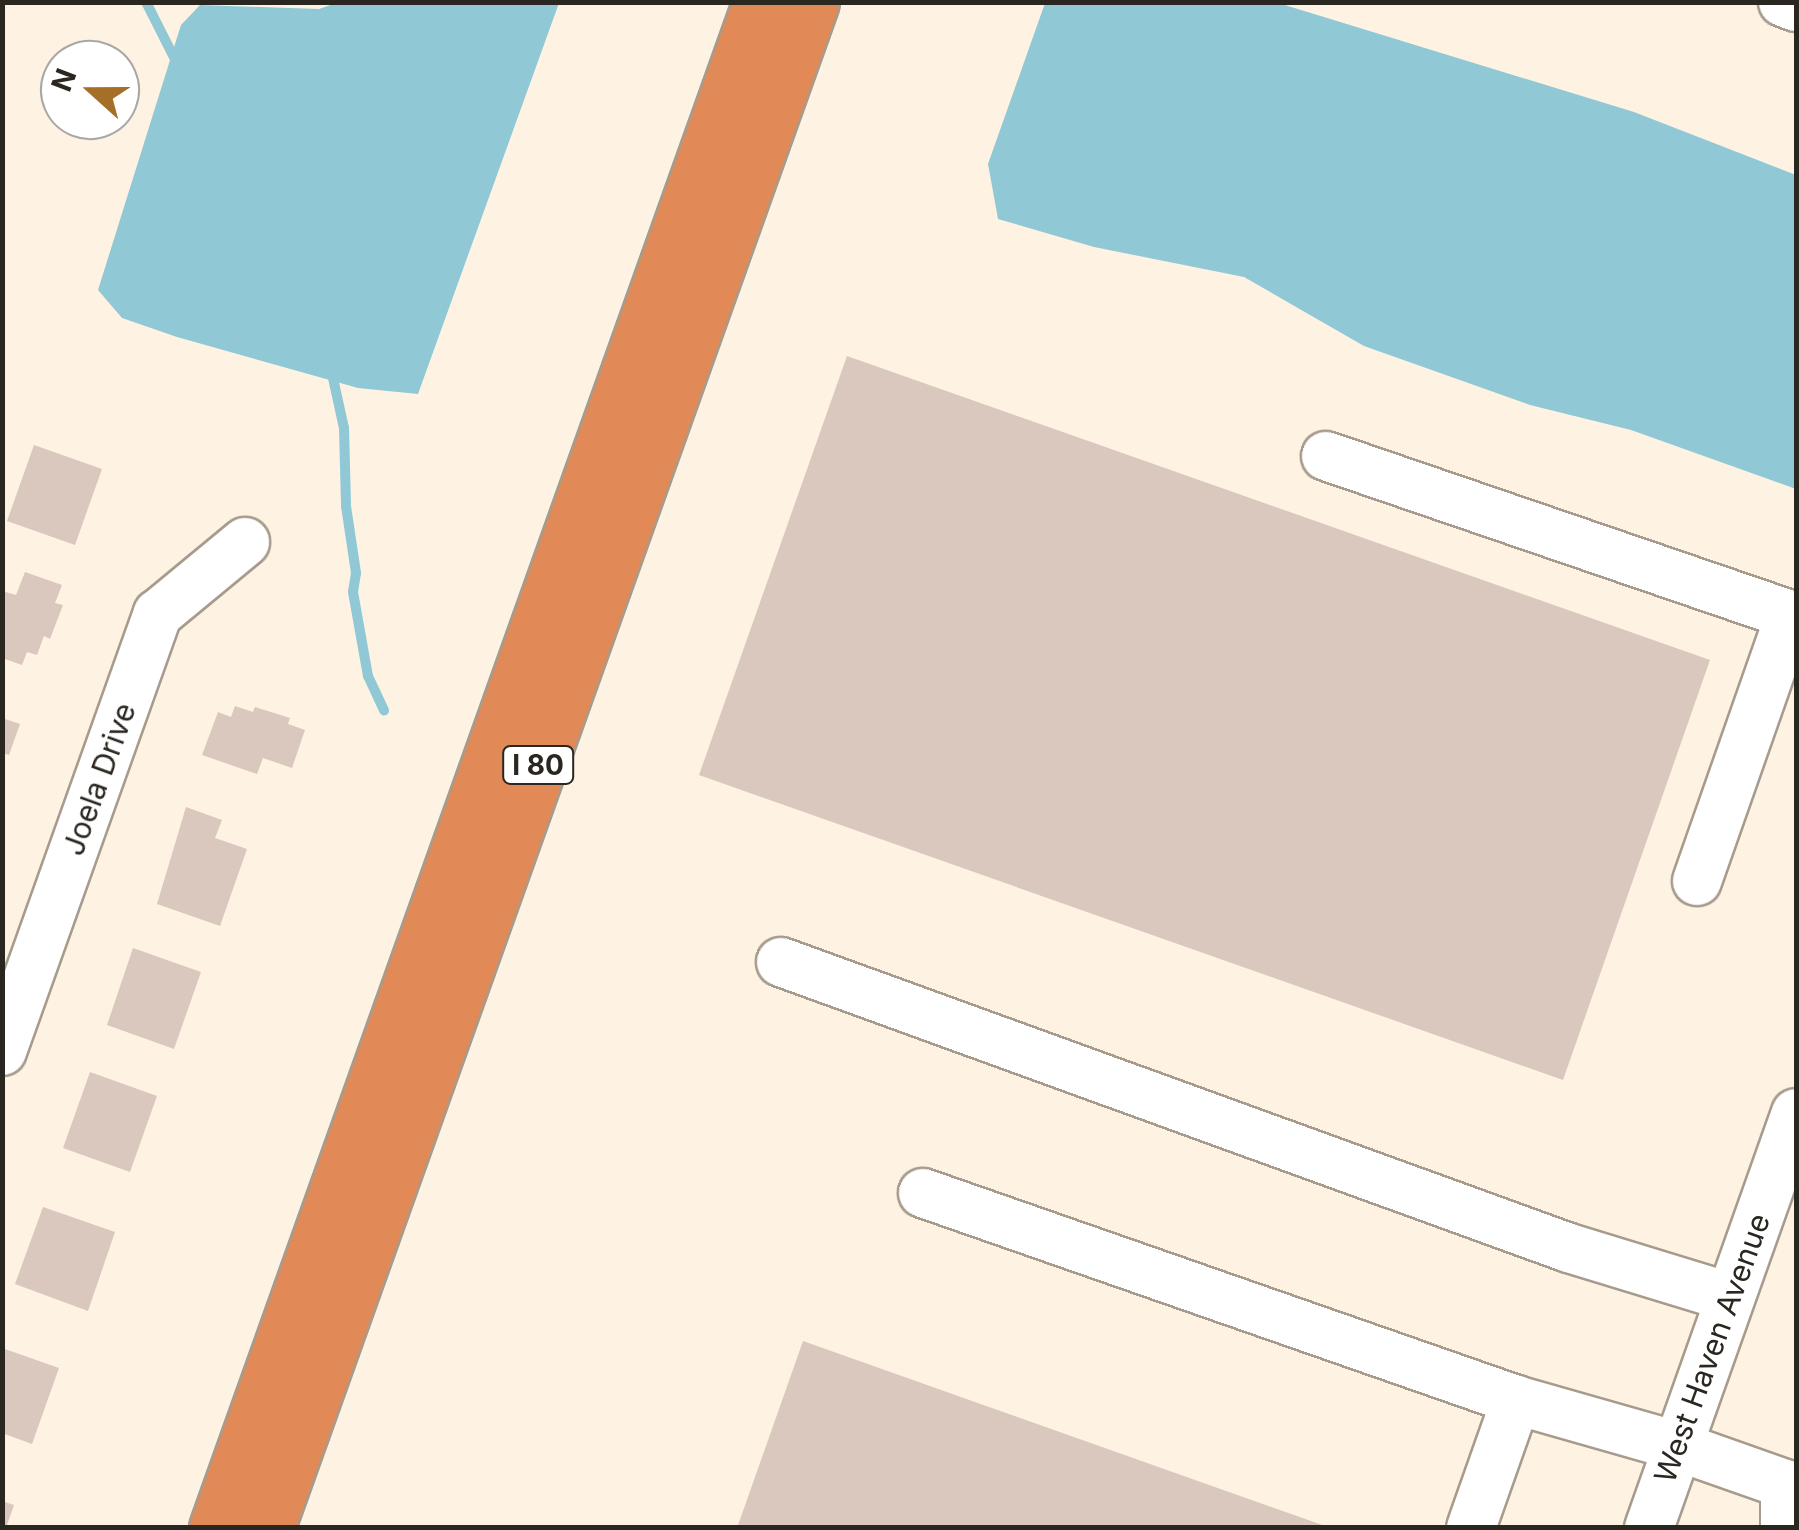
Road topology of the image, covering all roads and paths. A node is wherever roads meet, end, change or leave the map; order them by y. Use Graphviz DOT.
graph roads {
  1 [pos="761,2"];
  2 [pos="812,2"];
  3 [pos="1783,2"];
  4 [pos="1796,7"];
  5 [pos="1326,456"];
  6 [pos="245,542"];
  7 [pos="1793,616"];
  8 [pos="1698,881"];
  9 [pos="781,962"];
  10 [pos="2,1051"];
  11 [pos="1796,1113"];
  12 [pos="924,1193"];
  13 [pos="1729,1297"];
  14 [pos="1516,1400"];
  15 [pos="1677,1446"];
  16 [pos="1789,1500"];
  17 [pos="218,1528"];
  18 [pos="266,1528"];
  19 [pos="1470,1528"];
  20 [pos="1649,1528"];
  1 -- 17 [label="highway, I 80"];
  2 -- 18 [label="highway, I 80"];
  3 -- 4 [label="street"];
  5 -- 7 [label="street"];
  6 -- 10 [label="street, Joela Drive"];
  7 -- 8 [label="street"];
  9 -- 13 [label="street"];
  11 -- 13 [label="street, West Haven Avenue"];
  12 -- 14 [label="street"];
  13 -- 15 [label="street, West Haven Avenue"];
  14 -- 15 [label="street"];
  14 -- 19 [label="street"];
  15 -- 16 [label="street"];
  15 -- 20 [label="street, West Haven Avenue"];
}
